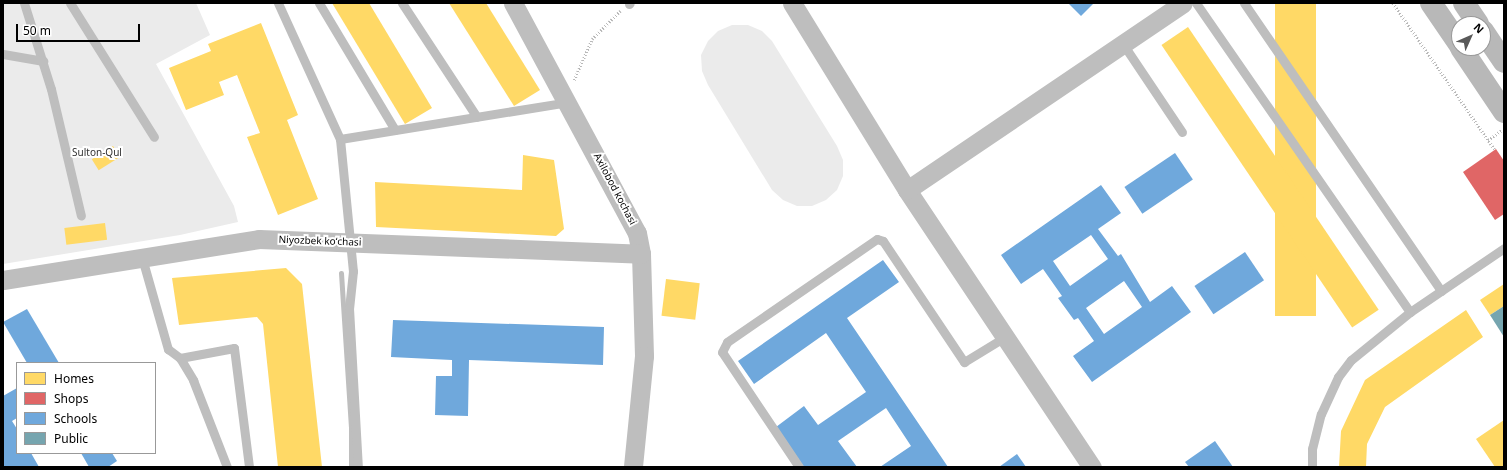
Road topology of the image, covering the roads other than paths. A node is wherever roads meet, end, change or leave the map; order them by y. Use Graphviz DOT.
graph roads {
  1 [pos="24,3"];
  2 [pos="70,3"];
  3 [pos="278,3"];
  4 [pos="319,3"];
  5 [pos="402,3"];
  6 [pos="513,3"];
  7 [pos="792,3"];
  8 [pos="1183,3"];
  9 [pos="1196,3"];
  10 [pos="1244,3"];
  11 [pos="1431,3"];
  12 [pos="1464,3"];
  13 [pos="1473,16"];
  14 [pos="1451,32"];
  15 [pos="1491,43"];
  16 [pos="1123,44"];
  17 [pos="3,54"];
  18 [pos="1466,56"];
  19 [pos="43,62"];
  20 [pos="1504,62"];
  21 [pos="568,102"];
  22 [pos="1504,112"];
  23 [pos="477,117"];
  24 [pos="395,130"];
  25 [pos="1182,132"];
  26 [pos="154,137"];
  27 [pos="340,139"];
  28 [pos="907,190"];
  29 [pos="82,216"];
  30 [pos="351,242"];
  31 [pos="1504,248"];
  32 [pos="641,254"];
  33 [pos="142,258"];
  34 [pos="3,280"];
  35 [pos="1441,291"];
  36 [pos="1410,312"];
  37 [pos="1005,337"];
  38 [pos="180,358"];
  39 [pos="227,467"];
  40 [pos="249,467"];
  41 [pos="358,467"];
  42 [pos="634,467"];
  43 [pos="799,467"];
  44 [pos="1092,467"];
  45 [pos="1312,467"];
  1 -- 19 [label="lane"];
  2 -- 26 [label="lane"];
  3 -- 27 [label="lane"];
  4 -- 24 [label="lane"];
  5 -- 23 [label="lane"];
  6 -- 21 [label="street, Axilobod kochasi"];
  7 -- 28 [label="street"];
  8 -- 16 [label="street"];
  9 -- 36 [label="lane"];
  10 -- 35 [label="lane"];
  11 -- 14 [label="main road"];
  12 -- 13 [label="main road"];
  15 -- 20 [label="main road"];
  16 -- 25 [label="lane"];
  16 -- 28 [label="street"];
  17 -- 19 [label="lane"];
  18 -- 22 [label="main road"];
  19 -- 29 [label="lane"];
  21 -- 23 [label="lane"];
  21 -- 32 [label="street, Axilobod kochasi"];
  23 -- 24 [label="lane"];
  24 -- 27 [label="lane"];
  27 -- 30 [label="lane"];
  28 -- 37 [label="street"];
  30 -- 32 [label="street, Niyozbek koʻchasi"];
  30 -- 33 [label="street, Niyozbek koʻchasi"];
  30 -- 41 [label="lane"];
  31 -- 35 [label="lane"];
  32 -- 42 [label="street, Axilobod kochasi"];
  33 -- 34 [label="street, Niyozbek koʻchasi"];
  33 -- 38 [label="lane"];
  35 -- 36 [label="lane"];
  36 -- 45 [label="lane"];
  37 -- 43 [label="lane"];
  37 -- 44 [label="street"];
  38 -- 39 [label="lane"];
  38 -- 40 [label="lane"];
}
